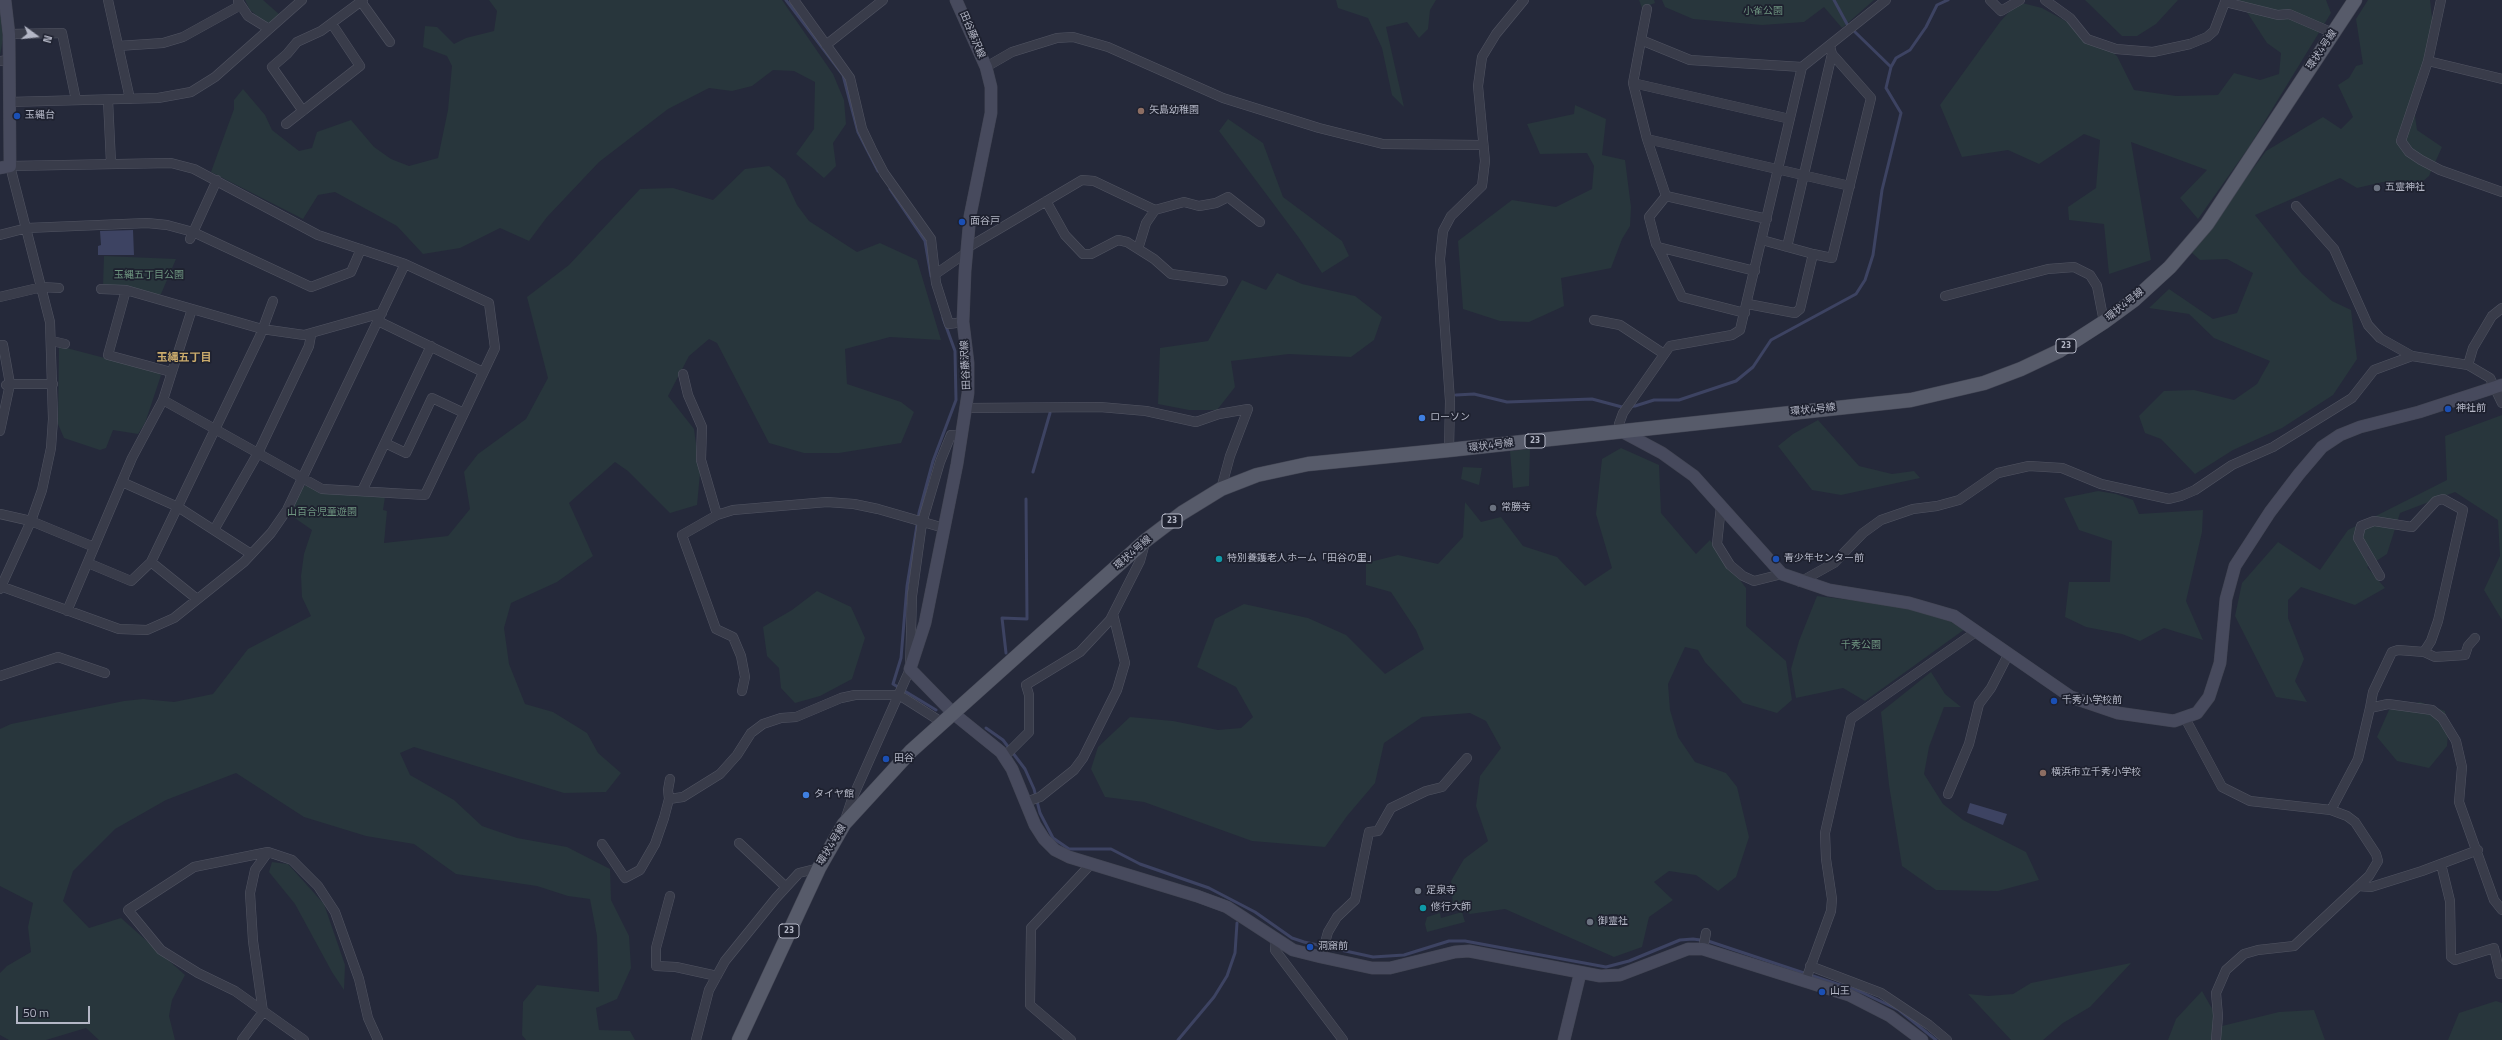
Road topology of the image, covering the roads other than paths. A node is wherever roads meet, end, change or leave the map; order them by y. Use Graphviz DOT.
graph roads {
  1 [pos="5,0"];
  2 [pos="108,0"];
  3 [pos="302,0"];
  4 [pos="794,0"];
  5 [pos="883,0"];
  6 [pos="956,0"];
  7 [pos="1524,0"];
  8 [pos="1886,0"];
  9 [pos="1990,0"];
  10 [pos="2020,0"];
  11 [pos="2044,0"];
  12 [pos="2355,0"];
  13 [pos="2441,0"];
  14 [pos="362,1"];
  15 [pos="239,3"];
  16 [pos="1647,9"];
  17 [pos="332,24"];
  18 [pos="269,29"];
  19 [pos="2333,33"];
  20 [pos="9,34"];
  21 [pos="1641,40"];
  22 [pos="390,42"];
  23 [pos="826,45"];
  24 [pos="118,46"];
  25 [pos="1831,50"];
  26 [pos="4,60"];
  27 [pos="2428,61"];
  28 [pos="986,67"];
  29 [pos="1802,67"];
  30 [pos="2502,79"];
  31 [pos="1632,82"];
  32 [pos="130,99"];
  33 [pos="76,100"];
  34 [pos="108,100"];
  35 [pos="9,102"];
  36 [pos="303,111"];
  37 [pos="1790,119"];
  38 [pos="286,124"];
  39 [pos="1648,139"];
  40 [pos="1483,145"];
  41 [pos="111,163"];
  42 [pos="5,167"];
  43 [pos="1779,169"];
  44 [pos="1803,176"];
  45 [pos="217,180"];
  46 [pos="1850,186"];
  47 [pos="2502,192"];
  48 [pos="1666,196"];
  49 [pos="1046,201"];
  50 [pos="2296,206"];
  51 [pos="1155,210"];
  52 [pos="1767,220"];
  53 [pos="1260,222"];
  54 [pos="27,228"];
  55 [pos="0,235"];
  56 [pos="191,236"];
  57 [pos="1762,240"];
  58 [pos="1658,246"];
  59 [pos="1786,247"];
  60 [pos="361,249"];
  61 [pos="1138,249"];
  62 [pos="967,251"];
  63 [pos="1813,254"];
  64 [pos="405,264"];
  65 [pos="1755,271"];
  66 [pos="937,273"];
  67 [pos="1223,281"];
  68 [pos="42,287"];
  69 [pos="59,288"];
  70 [pos="101,289"];
  71 [pos="126,290"];
  72 [pos="1945,296"];
  73 [pos="0,297"];
  74 [pos="273,301"];
  75 [pos="1748,304"];
  76 [pos="2502,308"];
  77 [pos="192,309"];
  78 [pos="1745,313"];
  79 [pos="380,317"];
  80 [pos="1594,320"];
  81 [pos="964,322"];
  82 [pos="2104,322"];
  83 [pos="262,329"];
  84 [pos="311,335"];
  85 [pos="52,341"];
  86 [pos="65,344"];
  87 [pos="0,345"];
  88 [pos="431,346"];
  89 [pos="98,352"];
  90 [pos="1664,354"];
  91 [pos="108,355"];
  92 [pos="2412,356"];
  93 [pos="2468,365"];
  94 [pos="171,372"];
  95 [pos="483,372"];
  96 [pos="683,374"];
  97 [pos="8,384"];
  98 [pos="53,384"];
  99 [pos="2499,386"];
  100 [pos="163,400"];
  101 [pos="2502,402"];
  102 [pos="966,408"];
  103 [pos="464,413"];
  104 [pos="214,429"];
  105 [pos="0,431"];
  106 [pos="1622,431"];
  107 [pos="961,436"];
  108 [pos="385,443"];
  109 [pos="1449,450"];
  110 [pos="258,453"];
  111 [pos="303,478"];
  112 [pos="122,482"];
  113 [pos="1221,489"];
  114 [pos="362,490"];
  115 [pos="1721,506"];
  116 [pos="178,507"];
  117 [pos="0,514"];
  118 [pos="717,515"];
  119 [pos="919,521"];
  120 [pos="31,522"];
  121 [pos="944,528"];
  122 [pos="214,530"];
  123 [pos="1145,541"];
  124 [pos="94,548"];
  125 [pos="251,554"];
  126 [pos="151,562"];
  127 [pos="88,563"];
  128 [pos="1782,574"];
  129 [pos="2380,576"];
  130 [pos="1800,582"];
  131 [pos="0,587"];
  132 [pos="197,599"];
  133 [pos="67,611"];
  134 [pos="1113,614"];
  135 [pos="1977,631"];
  136 [pos="2475,638"];
  137 [pos="2424,652"];
  138 [pos="2009,653"];
  139 [pos="910,669"];
  140 [pos="105,673"];
  141 [pos="0,676"];
  142 [pos="742,691"];
  143 [pos="900,691"];
  144 [pos="2370,708"];
  145 [pos="954,714"];
  146 [pos="2185,718"];
  147 [pos="943,723"];
  148 [pos="1007,755"];
  149 [pos="1467,758"];
  150 [pos="670,779"];
  151 [pos="1948,794"];
  152 [pos="669,799"];
  153 [pos="1033,800"];
  154 [pos="2331,810"];
  155 [pos="844,824"];
  156 [pos="739,843"];
  157 [pos="602,844"];
  158 [pos="2478,850"];
  159 [pos="268,852"];
  160 [pos="1091,864"];
  161 [pos="2441,864"];
  162 [pos="819,868"];
  163 [pos="2358,886"];
  164 [pos="786,887"];
  165 [pos="670,896"];
  166 [pos="2502,910"];
  167 [pos="1706,933"];
  168 [pos="1276,940"];
  169 [pos="1703,946"];
  170 [pos="1323,950"];
  171 [pos="1810,966"];
  172 [pos="1580,974"];
  173 [pos="2500,974"];
  174 [pos="717,976"];
  175 [pos="1805,982"];
  176 [pos="264,1012"];
  177 [pos="242,1040"];
  178 [pos="304,1040"];
  179 [pos="378,1040"];
  180 [pos="696,1040"];
  181 [pos="739,1040"];
  182 [pos="1071,1040"];
  183 [pos="1343,1040"];
  184 [pos="1564,1040"];
  185 [pos="1922,1040"];
  186 [pos="1947,1040"];
  187 [pos="2216,1040"];
  1 -- 20 [label="street"];
  2 -- 24 [label="street"];
  3 -- 18 [label="street"];
  4 -- 23 [label="street"];
  5 -- 23 [label="street"];
  6 -- 28 [label="street, 田谷藤沢線"];
  7 -- 40 [label="street"];
  8 -- 25 [label="street"];
  9 -- 10 [label="street"];
  11 -- 19 [label="street"];
  12 -- 19 [label="main road, 環状4号線 / 23"];
  13 -- 27 [label="street"];
  14 -- 17 [label="street"];
  14 -- 22 [label="street"];
  15 -- 18 [label="street"];
  15 -- 24 [label="street"];
  16 -- 21 [label="street"];
  17 -- 36 [label="street"];
  17 -- 36 [label="street"];
  18 -- 32 [label="street"];
  19 -- 82 [label="main road, 環状4号線 / 23"];
  20 -- 26 [label="street"];
  20 -- 33 [label="street"];
  21 -- 29 [label="street"];
  21 -- 31 [label="street"];
  23 -- 66 [label="street"];
  24 -- 32 [label="street"];
  25 -- 29 [label="street"];
  25 -- 44 [label="street"];
  25 -- 46 [label="street"];
  26 -- 35 [label="street"];
  27 -- 30 [label="street"];
  27 -- 47 [label="street"];
  28 -- 40 [label="street"];
  28 -- 62 [label="street, 田谷藤沢線"];
  29 -- 37 [label="street"];
  31 -- 37 [label="street"];
  31 -- 39 [label="street"];
  32 -- 34 [label="street"];
  33 -- 34 [label="street"];
  33 -- 35 [label="street"];
  34 -- 41 [label="street"];
  35 -- 42 [label="street"];
  36 -- 38 [label="street"];
  37 -- 43 [label="street"];
  39 -- 43 [label="street"];
  39 -- 48 [label="street"];
  40 -- 109 [label="street"];
  41 -- 42 [label="street"];
  41 -- 45 [label="street"];
  42 -- 54 [label="street"];
  43 -- 44 [label="street"];
  43 -- 52 [label="street"];
  44 -- 46 [label="street"];
  44 -- 59 [label="street"];
  45 -- 56 [label="street"];
  45 -- 60 [label="street"];
  46 -- 63 [label="street"];
  48 -- 52 [label="street"];
  48 -- 58 [label="street"];
  49 -- 51 [label="street"];
  49 -- 61 [label="street"];
  49 -- 62 [label="street"];
  50 -- 92 [label="street"];
  51 -- 53 [label="street"];
  51 -- 61 [label="street"];
  52 -- 57 [label="street"];
  54 -- 55 [label="street"];
  54 -- 56 [label="street"];
  54 -- 68 [label="street"];
  56 -- 60 [label="street"];
  57 -- 59 [label="street"];
  57 -- 65 [label="street"];
  58 -- 65 [label="street"];
  58 -- 78 [label="street"];
  59 -- 63 [label="street"];
  60 -- 64 [label="street"];
  61 -- 67 [label="street"];
  62 -- 66 [label="street"];
  62 -- 81 [label="street, 田谷藤沢線"];
  63 -- 75 [label="street"];
  64 -- 79 [label="street"];
  64 -- 95 [label="street"];
  65 -- 75 [label="street"];
  66 -- 81 [label="street"];
  68 -- 69 [label="street"];
  68 -- 73 [label="street"];
  68 -- 85 [label="street"];
  70 -- 71 [label="street"];
  71 -- 77 [label="street"];
  71 -- 91 [label="street"];
  72 -- 82 [label="street"];
  74 -- 83 [label="street"];
  75 -- 78 [label="street"];
  76 -- 93 [label="street"];
  77 -- 83 [label="street"];
  77 -- 94 [label="street"];
  78 -- 90 [label="street"];
  79 -- 84 [label="street"];
  79 -- 88 [label="street"];
  79 -- 111 [label="street"];
  80 -- 90 [label="street"];
  81 -- 102 [label="street, 田谷藤沢線"];
  82 -- 106 [label="main road, 環状4号線 / 23"];
  83 -- 84 [label="street"];
  83 -- 104 [label="street"];
  84 -- 110 [label="street"];
  85 -- 86 [label="street"];
  85 -- 98 [label="street"];
  87 -- 97 [label="street"];
  88 -- 95 [label="street"];
  88 -- 108 [label="street"];
  89 -- 91 [label="street"];
  90 -- 106 [label="street"];
  91 -- 94 [label="street"];
  92 -- 93 [label="street"];
  92 -- 130 [label="street"];
  93 -- 99 [label="street"];
  94 -- 100 [label="street"];
  95 -- 103 [label="street"];
  96 -- 118 [label="street"];
  97 -- 98 [label="street"];
  97 -- 105 [label="street"];
  98 -- 120 [label="street"];
  99 -- 101 [label="street"];
  99 -- 146 [label="street"];
  100 -- 104 [label="street"];
  100 -- 112 [label="street"];
  102 -- 107 [label="street, 田谷藤沢線"];
  102 -- 113 [label="street"];
  103 -- 108 [label="street"];
  103 -- 114 [label="street"];
  104 -- 110 [label="street"];
  104 -- 116 [label="street"];
  106 -- 109 [label="main road, 環状4号線 / 23"];
  106 -- 115 [label="street"];
  107 -- 119 [label="street"];
  107 -- 121 [label="street, 田谷藤沢線"];
  108 -- 114 [label="street"];
  109 -- 113 [label="main road, 環状4号線 / 23"];
  110 -- 111 [label="street"];
  110 -- 122 [label="street"];
  111 -- 114 [label="street"];
  111 -- 125 [label="street"];
  112 -- 116 [label="street"];
  112 -- 124 [label="street"];
  113 -- 123 [label="main road, 環状4号線 / 23"];
  115 -- 128 [label="street"];
  115 -- 128 [label="street"];
  116 -- 122 [label="street"];
  116 -- 126 [label="street"];
  117 -- 120 [label="street"];
  118 -- 119 [label="street"];
  118 -- 142 [label="street"];
  119 -- 121 [label="street"];
  119 -- 139 [label="street"];
  120 -- 124 [label="street"];
  120 -- 131 [label="street"];
  121 -- 139 [label="street, 田谷藤沢線"];
  122 -- 125 [label="street"];
  123 -- 134 [label="street"];
  123 -- 145 [label="main road, 環状4号線 / 23"];
  124 -- 127 [label="street"];
  125 -- 132 [label="street"];
  126 -- 127 [label="street"];
  126 -- 132 [label="street"];
  127 -- 133 [label="street"];
  128 -- 130 [label="street"];
  129 -- 137 [label="street"];
  130 -- 135 [label="street"];
  131 -- 133 [label="street"];
  132 -- 133 [label="street"];
  134 -- 148 [label="street"];
  134 -- 153 [label="street"];
  135 -- 138 [label="street"];
  135 -- 171 [label="street"];
  136 -- 137 [label="street"];
  137 -- 144 [label="street"];
  138 -- 146 [label="street"];
  138 -- 151 [label="street"];
  139 -- 143 [label="street"];
  139 -- 145 [label="street"];
  140 -- 141 [label="street"];
  143 -- 147 [label="street"];
  143 -- 152 [label="street"];
  143 -- 155 [label="street"];
  144 -- 154 [label="street"];
  144 -- 158 [label="street"];
  145 -- 147 [label="main road, 環状4号線 / 23"];
  145 -- 148 [label="street"];
  146 -- 154 [label="street"];
  147 -- 155 [label="main road, 環状4号線 / 23"];
  148 -- 153 [label="street"];
  149 -- 170 [label="street"];
  150 -- 152 [label="street"];
  152 -- 157 [label="street"];
  153 -- 160 [label="street"];
  154 -- 163 [label="street"];
  155 -- 162 [label="main road, 環状4号線 / 23"];
  156 -- 164 [label="street"];
  158 -- 161 [label="street"];
  158 -- 166 [label="street"];
  159 -- 176 [label="street"];
  159 -- 176 [label="street"];
  159 -- 179 [label="street"];
  160 -- 168 [label="street"];
  160 -- 182 [label="street"];
  161 -- 163 [label="street"];
  161 -- 173 [label="street"];
  162 -- 164 [label="street"];
  162 -- 181 [label="main road, 環状4号線 / 23"];
  163 -- 187 [label="street"];
  164 -- 174 [label="street"];
  165 -- 174 [label="street"];
  167 -- 169 [label="street"];
  168 -- 170 [label="street"];
  168 -- 183 [label="street"];
  169 -- 172 [label="street"];
  169 -- 175 [label="street"];
  170 -- 172 [label="street"];
  171 -- 175 [label="street"];
  171 -- 186 [label="street"];
  172 -- 184 [label="street"];
  174 -- 180 [label="street"];
  175 -- 185 [label="street"];
  176 -- 177 [label="street"];
  176 -- 178 [label="street"];
}
